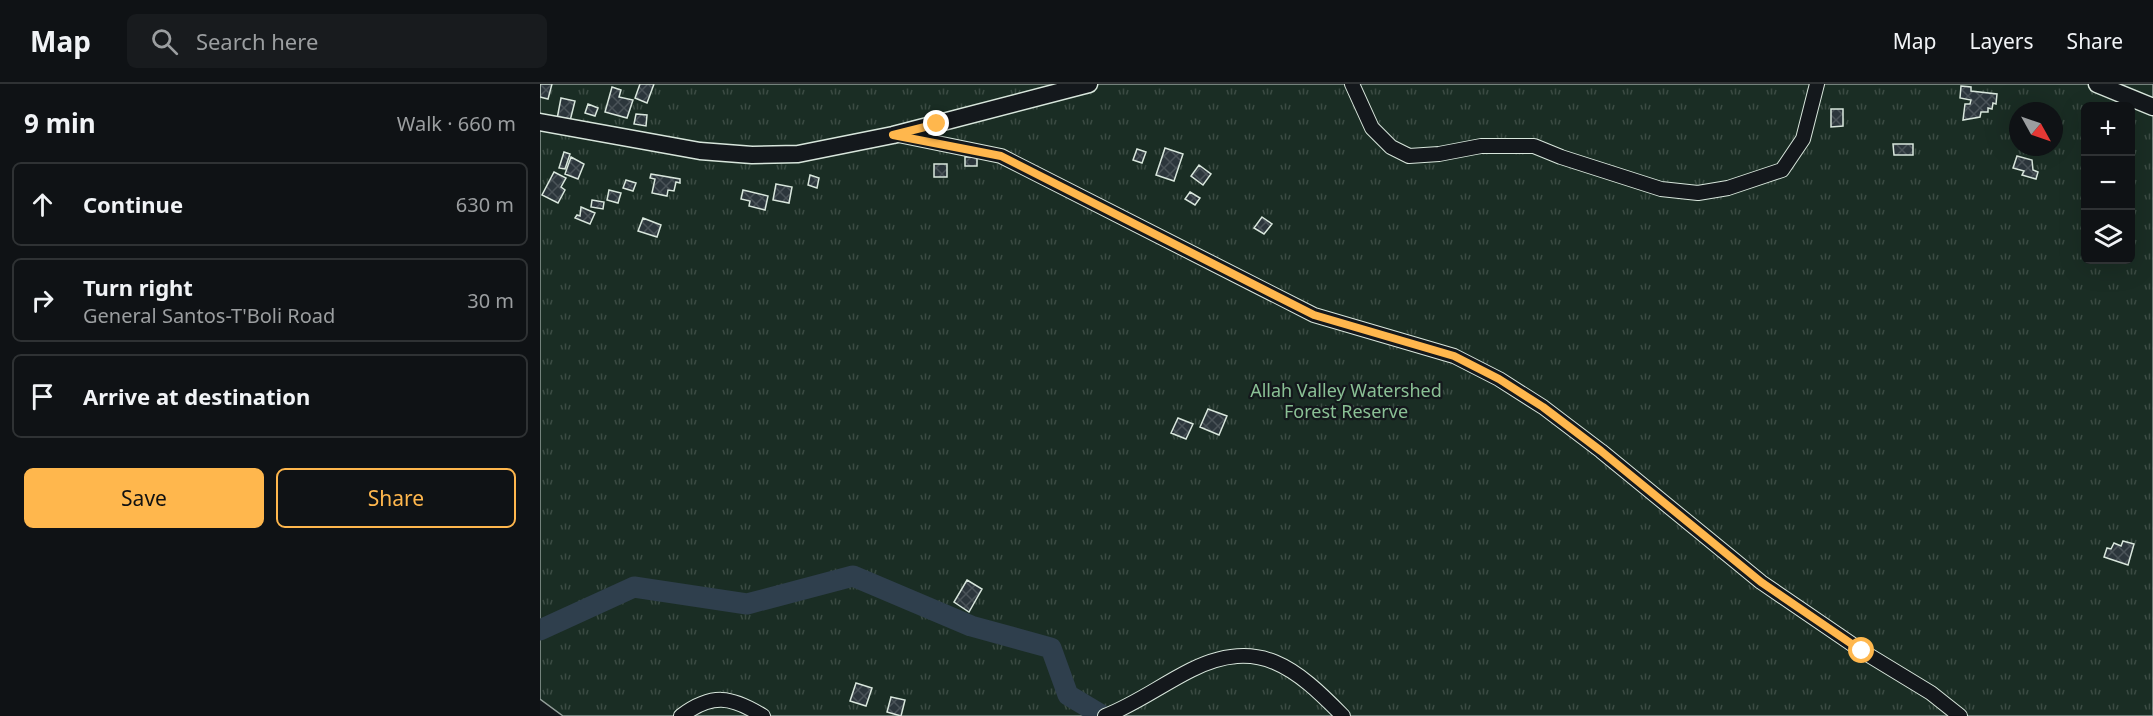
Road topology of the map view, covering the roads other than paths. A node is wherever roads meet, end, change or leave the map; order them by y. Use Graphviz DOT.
graph roads {
  1 [pos="1089,84"];
  2 [pos="1352,84"];
  3 [pos="1817,84"];
  4 [pos="2097,84"];
  5 [pos="2153,107"];
  6 [pos="540,122"];
  7 [pos="893,135"];
  8 [pos="681,716"];
  9 [pos="763,716"];
  10 [pos="1106,716"];
  11 [pos="1343,716"];
  12 [pos="1960,716"];
  1 -- 7 [label="main road"];
  2 -- 3 [label="street"];
  4 -- 5 [label="main road"];
  6 -- 7 [label="main road"];
  7 -- 12 [label="street"];
  8 -- 9 [label="street"];
  10 -- 11 [label="street"];
}
